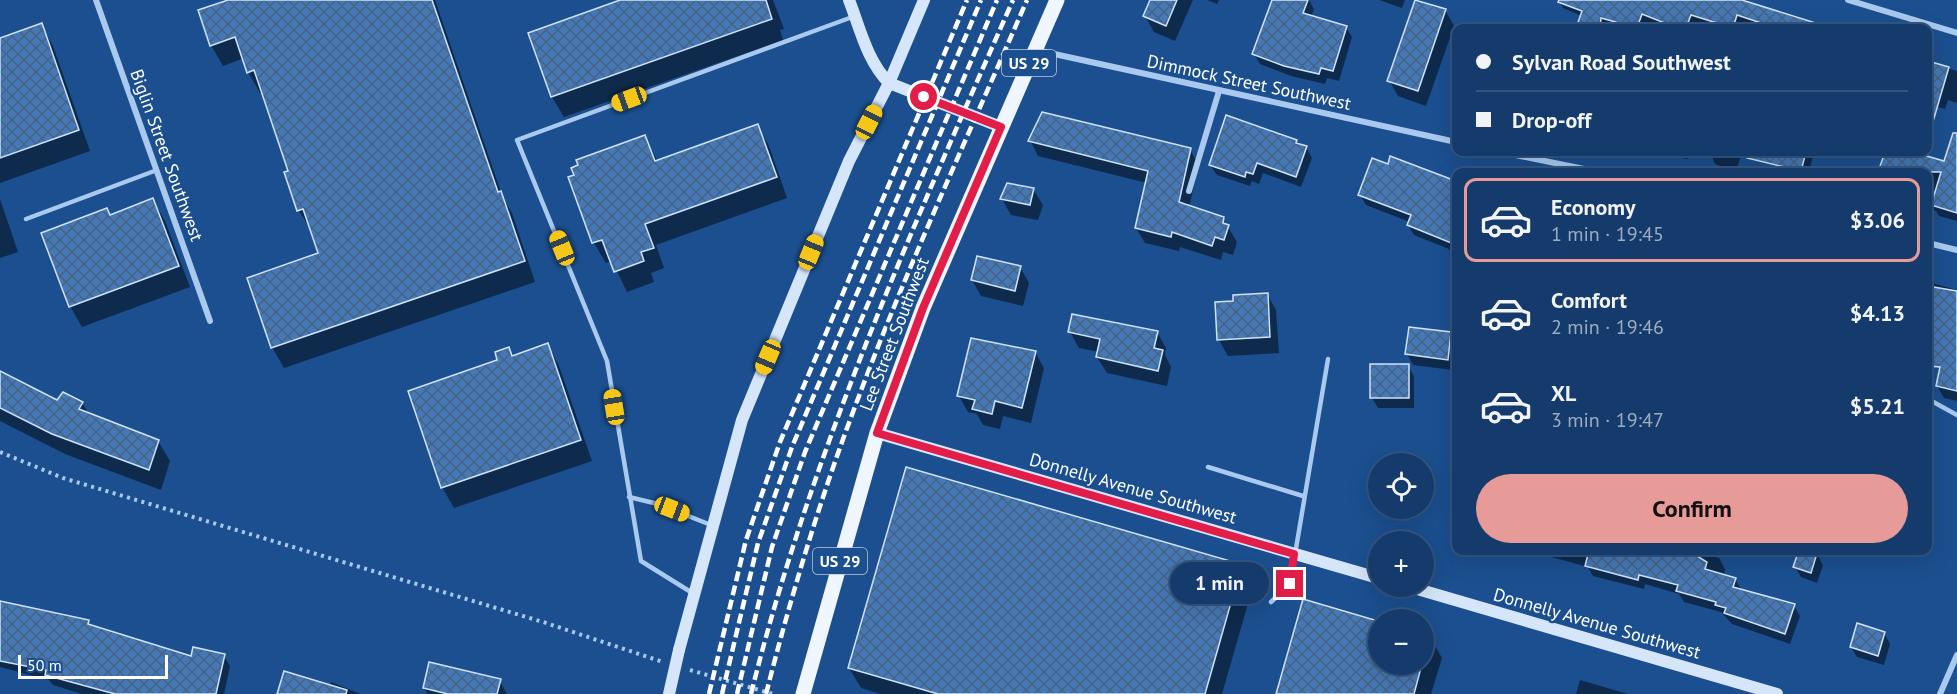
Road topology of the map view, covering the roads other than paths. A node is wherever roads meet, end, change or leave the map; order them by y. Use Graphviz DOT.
graph roads {
  1 [pos="96,0"];
  2 [pos="849,0"];
  3 [pos="924,0"];
  4 [pos="1057,0"];
  5 [pos="1848,0"];
  6 [pos="855,16"];
  7 [pos="1927,24"];
  8 [pos="1932,25"];
  9 [pos="1957,33"];
  10 [pos="1035,50"];
  11 [pos="888,83"];
  12 [pos="1219,91"];
  13 [pos="1001,127"];
  14 [pos="1452,141"];
  15 [pos="1521,156"];
  16 [pos="1579,168"];
  17 [pos="157,170"];
  18 [pos="1189,191"];
  19 [pos="26,219"];
  20 [pos="1932,244"];
  21 [pos="1957,250"];
  22 [pos="210,321"];
  23 [pos="1328,359"];
  24 [pos="1932,401"];
  25 [pos="1957,415"];
  26 [pos="877,433"];
  27 [pos="1208,467"];
  28 [pos="1303,496"];
  29 [pos="629,497"];
  30 [pos="713,526"];
  31 [pos="1294,554"];
  32 [pos="1368,575"];
  33 [pos="695,594"];
  34 [pos="1434,594"];
  35 [pos="1271,602"];
  36 [pos="1957,655"];
  37 [pos="803,691"];
  38 [pos="669,694"];
  39 [pos="1777,694"];
  40 [pos="1940,694"];
  1 -- 17 [label="street, Biglin Street Southwest"];
  2 -- 6 [label="street"];
  3 -- 11 [label="street"];
  4 -- 10 [label="main road, Lee Street Southwest / US 29"];
  5 -- 7 [label="street"];
  6 -- 11 [label="street"];
  6 -- 29 [label="lane"];
  8 -- 9 [label="street"];
  10 -- 12 [label="street, Dimmock Street Southwest"];
  10 -- 13 [label="main road, Lee Street Southwest / US 29"];
  11 -- 13 [label="street"];
  11 -- 30 [label="street"];
  12 -- 14 [label="street, Dimmock Street Southwest"];
  12 -- 18 [label="street"];
  13 -- 26 [label="main road, Lee Street Southwest / US 29"];
  15 -- 16 [label="street"];
  17 -- 19 [label="lane"];
  17 -- 22 [label="street, Biglin Street Southwest"];
  20 -- 21 [label="street"];
  23 -- 28 [label="lane"];
  24 -- 25 [label="lane"];
  26 -- 31 [label="street, Donnelly Avenue Southwest"];
  26 -- 37 [label="main road, Lee Street Southwest / US 29"];
  27 -- 28 [label="lane"];
  28 -- 31 [label="lane"];
  29 -- 30 [label="lane"];
  29 -- 33 [label="lane"];
  30 -- 33 [label="street"];
  31 -- 32 [label="street, Donnelly Avenue Southwest"];
  31 -- 35 [label="lane"];
  33 -- 38 [label="street, bridge"];
  34 -- 39 [label="street, Donnelly Avenue Southwest"];
  36 -- 40 [label="street"];
}
